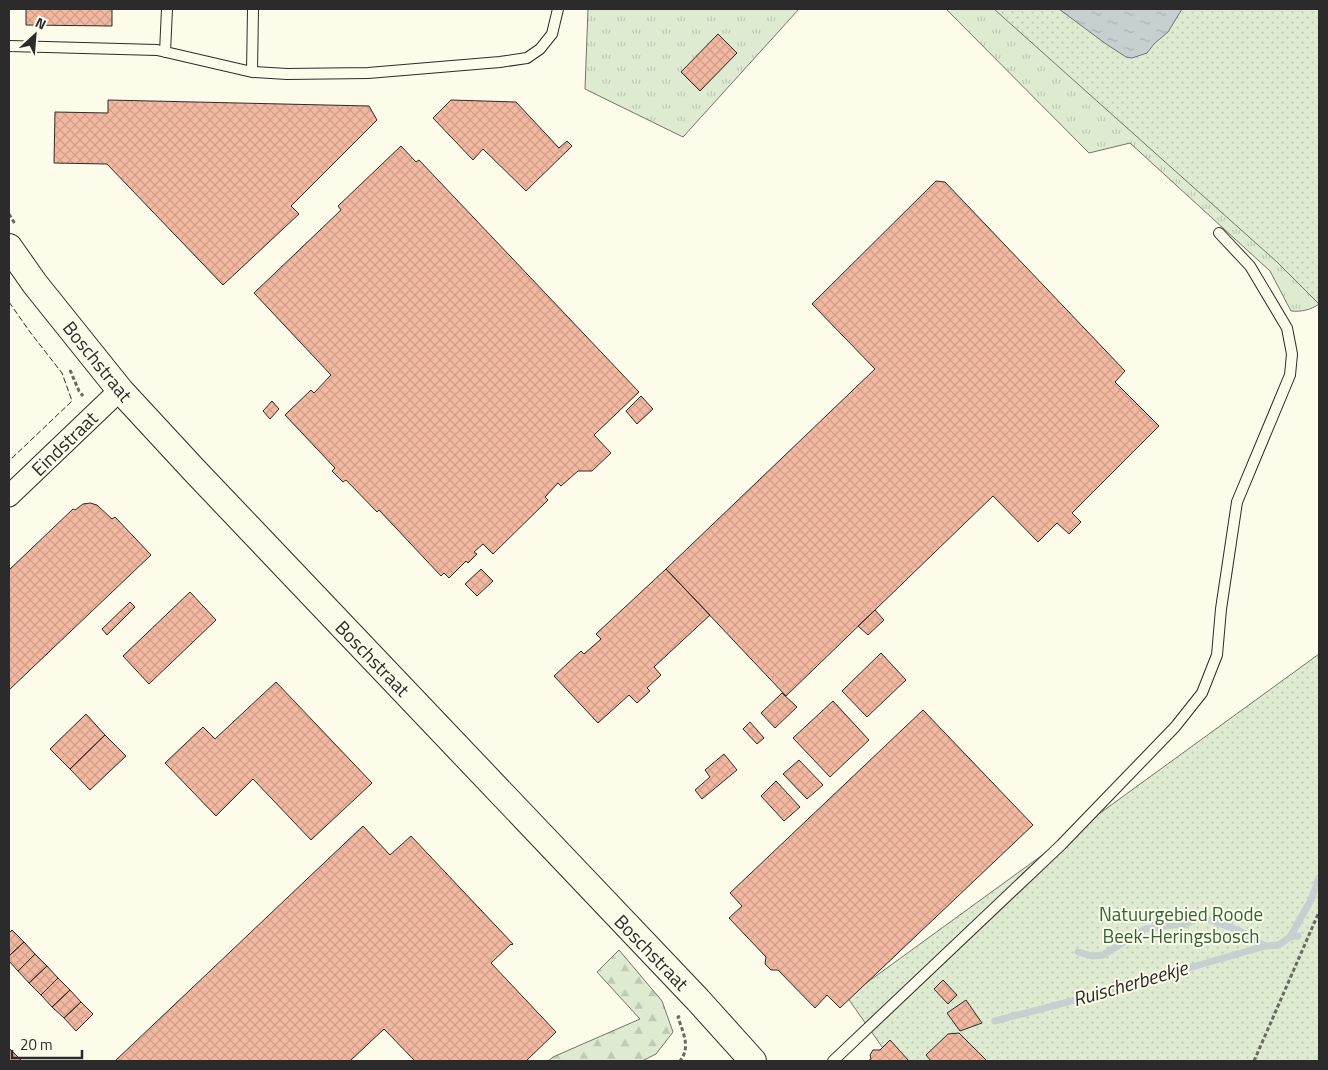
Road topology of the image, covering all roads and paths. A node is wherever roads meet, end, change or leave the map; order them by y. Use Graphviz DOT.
graph roads {
  1 [pos="167,9"];
  2 [pos="252,9"];
  3 [pos="558,9"];
  4 [pos="9,46"];
  5 [pos="165,52"];
  6 [pos="252,72"];
  7 [pos="1219,233"];
  8 [pos="9,247"];
  9 [pos="120,390"];
  10 [pos="9,496"];
  11 [pos="1319,912"];
  12 [pos="750,1060"];
  13 [pos="833,1061"];
  14 [pos="1254,1061"];
  1 -- 5 [label="lane"];
  2 -- 6 [label="lane"];
  3 -- 6 [label="lane"];
  4 -- 5 [label="lane"];
  5 -- 6 [label="lane"];
  7 -- 13 [label="lane"];
  8 -- 9 [label="street, Boschstraat"];
  9 -- 10 [label="street, Eindstraat"];
  9 -- 12 [label="street, Boschstraat"];
  11 -- 14 [label="path"];
}
